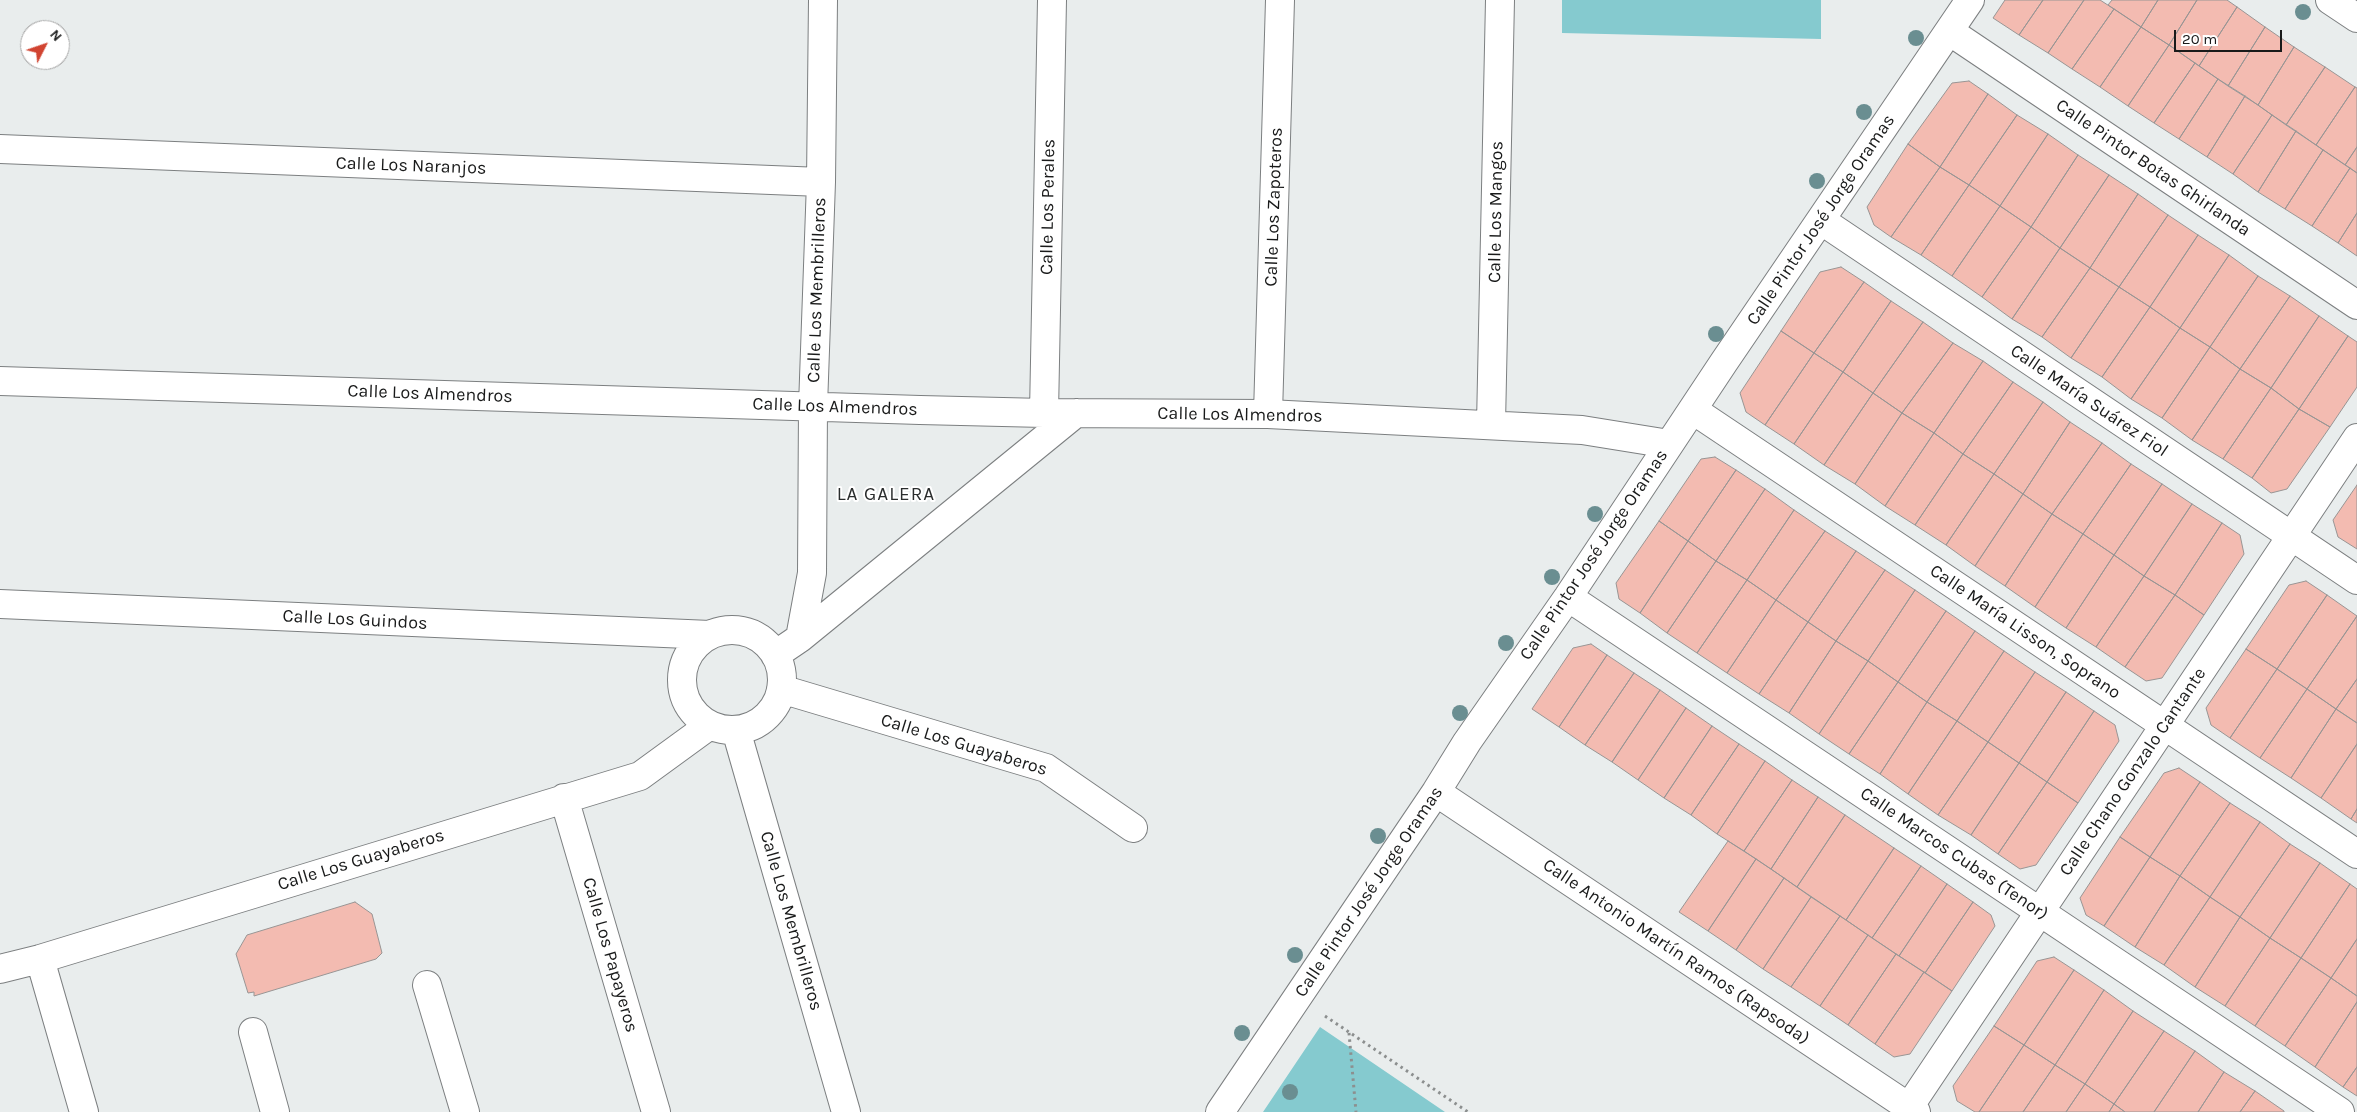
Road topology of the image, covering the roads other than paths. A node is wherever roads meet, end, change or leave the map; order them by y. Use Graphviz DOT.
graph roads {
  1 [pos="823,0"];
  2 [pos="1052,0"];
  3 [pos="1280,0"];
  4 [pos="1500,0"];
  5 [pos="1970,0"];
  6 [pos="2330,0"];
  7 [pos="2357,18"];
  8 [pos="1949,31"];
  9 [pos="0,150"];
  10 [pos="821,182"];
  11 [pos="1822,221"];
  12 [pos="2357,305"];
  13 [pos="0,381"];
  14 [pos="814,406"];
  15 [pos="1693,410"];
  16 [pos="1044,413"];
  17 [pos="1076,414"];
  18 [pos="1268,414"];
  19 [pos="1491,424"];
  20 [pos="2357,438"];
  21 [pos="1669,444"];
  22 [pos="2291,536"];
  23 [pos="2357,580"];
  24 [pos="1568,597"];
  25 [pos="0,604"];
  26 [pos="710,635"];
  27 [pos="800,638"];
  28 [pos="775,655"];
  29 [pos="781,689"];
  30 [pos="2164,726"];
  31 [pos="723,728"];
  32 [pos="1436,792"];
  33 [pos="564,798"];
  34 [pos="1133,828"];
  35 [pos="2357,854"];
  36 [pos="2040,912"];
  37 [pos="40,959"];
  38 [pos="0,969"];
  39 [pos="427,985"];
  40 [pos="253,1032"];
  41 [pos="1913,1109"];
  42 [pos="84,1112"];
  43 [pos="275,1112"];
  44 [pos="465,1112"];
  45 [pos="656,1112"];
  46 [pos="846,1112"];
  47 [pos="1220,1112"];
  48 [pos="2340,1112"];
  1 -- 10 [label="street, Calle Los Membrilleros"];
  2 -- 16 [label="street, Calle Los Perales"];
  3 -- 18 [label="street, Calle Los Zapoteros"];
  4 -- 19 [label="street, Calle Los Mangos"];
  5 -- 8 [label="street, Calle Pintor José Jorge Oramas"];
  6 -- 7 [label="street"];
  8 -- 11 [label="street, Calle Pintor José Jorge Oramas"];
  8 -- 12 [label="street, Calle Pintor Botas Ghirlanda"];
  9 -- 10 [label="street, Calle Los Naranjos"];
  10 -- 14 [label="street, Calle Los Membrilleros"];
  11 -- 15 [label="street, Calle Pintor José Jorge Oramas"];
  11 -- 22 [label="street, Calle María Suárez Fiol"];
  13 -- 14 [label="street, Calle Los Almendros"];
  14 -- 16 [label="street, Calle Los Almendros"];
  14 -- 27 [label="street, Calle Los Membrilleros"];
  15 -- 21 [label="street, Calle Pintor José Jorge Oramas"];
  15 -- 30 [label="street, Calle María Lisson, Soprano"];
  16 -- 17 [label="street, Calle Los Almendros"];
  17 -- 18 [label="street, Calle Los Almendros"];
  17 -- 27 [label="street"];
  18 -- 19 [label="street, Calle Los Almendros"];
  19 -- 21 [label="street, Calle Los Almendros"];
  20 -- 22 [label="street, Calle Chano Gonzalo Cantante"];
  21 -- 24 [label="street, Calle Pintor José Jorge Oramas"];
  22 -- 23 [label="street, Calle María Suárez Fiol"];
  22 -- 30 [label="street, Calle Chano Gonzalo Cantante"];
  24 -- 32 [label="street, Calle Pintor José Jorge Oramas"];
  24 -- 36 [label="street, Calle Marcos Cubas (Tenor)"];
  25 -- 26 [label="street, Calle Los Guindos"];
  26 -- 28 [label="street"];
  26 -- 31 [label="street"];
  27 -- 28 [label="street"];
  28 -- 29 [label="street"];
  29 -- 31 [label="street"];
  29 -- 34 [label="street, Calle Los Guayaberos"];
  30 -- 35 [label="street, Calle María Lisson, Soprano"];
  30 -- 36 [label="street, Calle Chano Gonzalo Cantante"];
  31 -- 33 [label="street, Calle Los Guayaberos"];
  31 -- 46 [label="street, Calle Los Membrilleros"];
  32 -- 41 [label="street, Calle Antonio Martín Ramos (Rapsoda)"];
  32 -- 47 [label="street, Calle Pintor José Jorge Oramas"];
  33 -- 37 [label="street, Calle Los Guayaberos"];
  33 -- 45 [label="street, Calle Los Papayeros"];
  36 -- 41 [label="street, Calle Chano Gonzalo Cantante"];
  36 -- 48 [label="street, Calle Marcos Cubas (Tenor)"];
  37 -- 38 [label="street, Calle Los Guayaberos"];
  37 -- 42 [label="street"];
  39 -- 44 [label="street"];
  40 -- 43 [label="street"];
}
